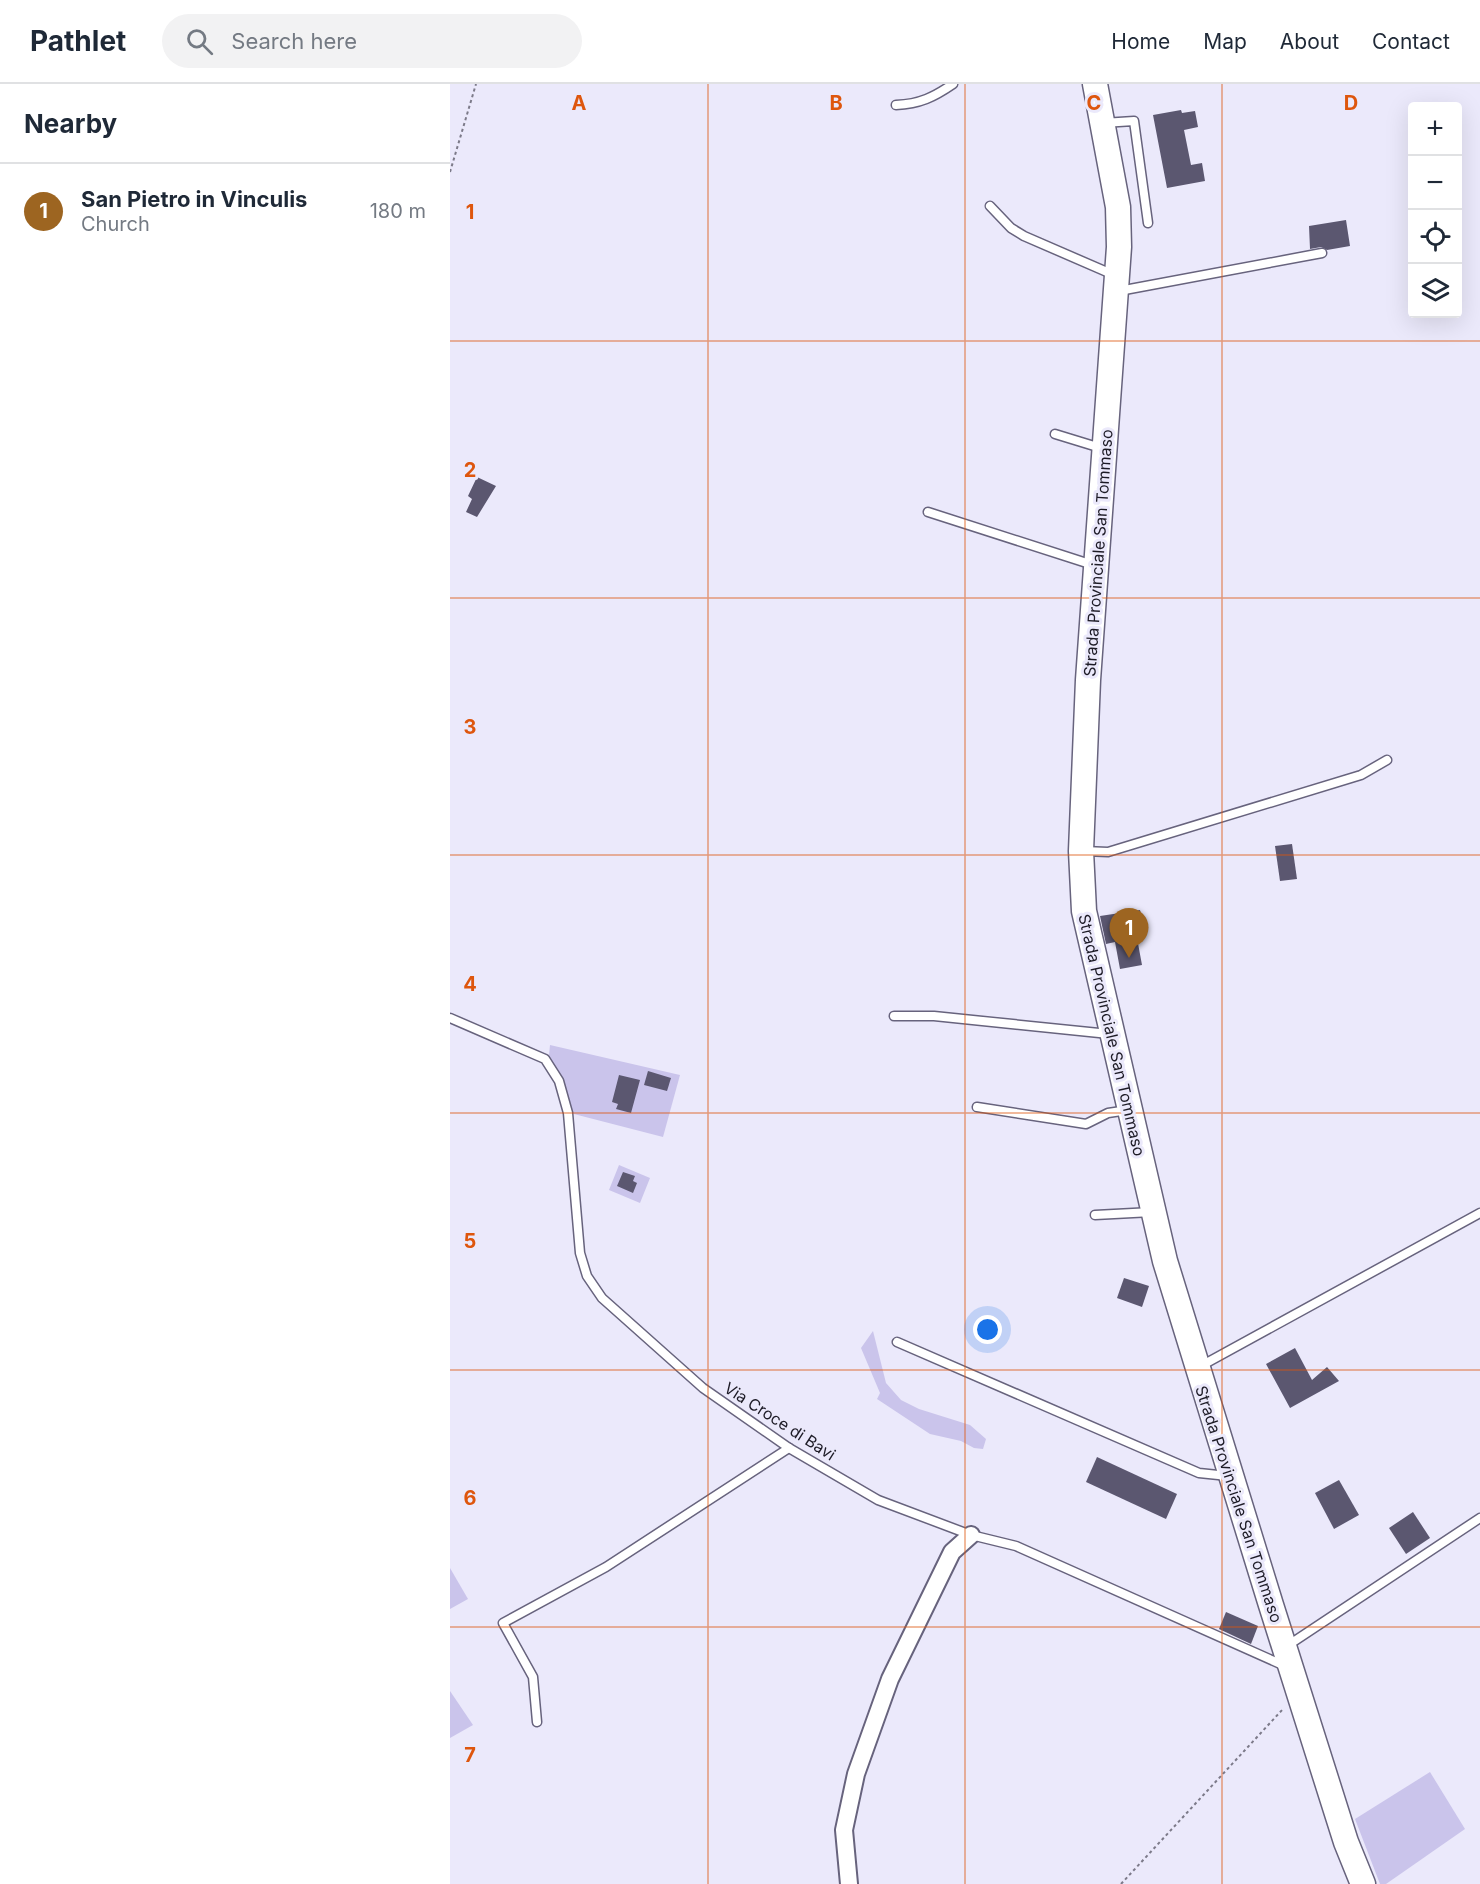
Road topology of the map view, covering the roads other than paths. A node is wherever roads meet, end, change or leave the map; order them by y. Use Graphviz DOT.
graph roads {
  1 [pos="953,84"];
  2 [pos="1099,88"];
  3 [pos="897,105"];
  4 [pos="1103,123"];
  5 [pos="990,206"];
  6 [pos="1148,223"];
  7 [pos="1322,253"];
  8 [pos="1117,284"];
  9 [pos="1055,434"];
  10 [pos="1105,449"];
  11 [pos="928,512"];
  12 [pos="1097,566"];
  13 [pos="1388,760"];
  14 [pos="1081,851"];
  15 [pos="894,1016"];
  16 [pos="450,1017"];
  17 [pos="1111,1034"];
  18 [pos="977,1107"];
  19 [pos="1128,1110"];
  20 [pos="1153,1212"];
  21 [pos="1480,1213"];
  22 [pos="1095,1215"];
  23 [pos="897,1342"];
  24 [pos="1196,1369"];
  25 [pos="789,1448"];
  26 [pos="1231,1476"];
  27 [pos="1480,1518"];
  28 [pos="971,1535"];
  29 [pos="1288,1658"];
  30 [pos="537,1722"];
  31 [pos="849,1884"];
  32 [pos="1362,1884"];
  1 -- 3 [label="lane"];
  2 -- 4 [label="street, Strada Provinciale San Tommaso"];
  4 -- 6 [label="lane"];
  4 -- 8 [label="street, Strada Provinciale San Tommaso"];
  5 -- 8 [label="lane"];
  7 -- 8 [label="lane"];
  8 -- 10 [label="street, Strada Provinciale San Tommaso"];
  9 -- 10 [label="lane"];
  10 -- 12 [label="street, Strada Provinciale San Tommaso"];
  11 -- 12 [label="lane"];
  12 -- 14 [label="street, Strada Provinciale San Tommaso"];
  13 -- 14 [label="lane"];
  14 -- 17 [label="street, Strada Provinciale San Tommaso"];
  15 -- 17 [label="lane"];
  16 -- 25 [label="lane, Via Croce di Bavi"];
  17 -- 19 [label="street, Strada Provinciale San Tommaso"];
  18 -- 19 [label="lane"];
  19 -- 20 [label="street, Strada Provinciale San Tommaso"];
  20 -- 22 [label="lane"];
  20 -- 24 [label="street, Strada Provinciale San Tommaso"];
  21 -- 24 [label="lane"];
  23 -- 26 [label="lane"];
  24 -- 26 [label="street, Strada Provinciale San Tommaso"];
  25 -- 28 [label="lane, Via Croce di Bavi"];
  25 -- 30 [label="lane"];
  26 -- 29 [label="street, Strada Provinciale San Tommaso"];
  27 -- 29 [label="lane"];
  28 -- 29 [label="lane, Via Croce di Bavi"];
  28 -- 31 [label="street"];
  29 -- 32 [label="street, Strada Provinciale San Tommaso"];
}
